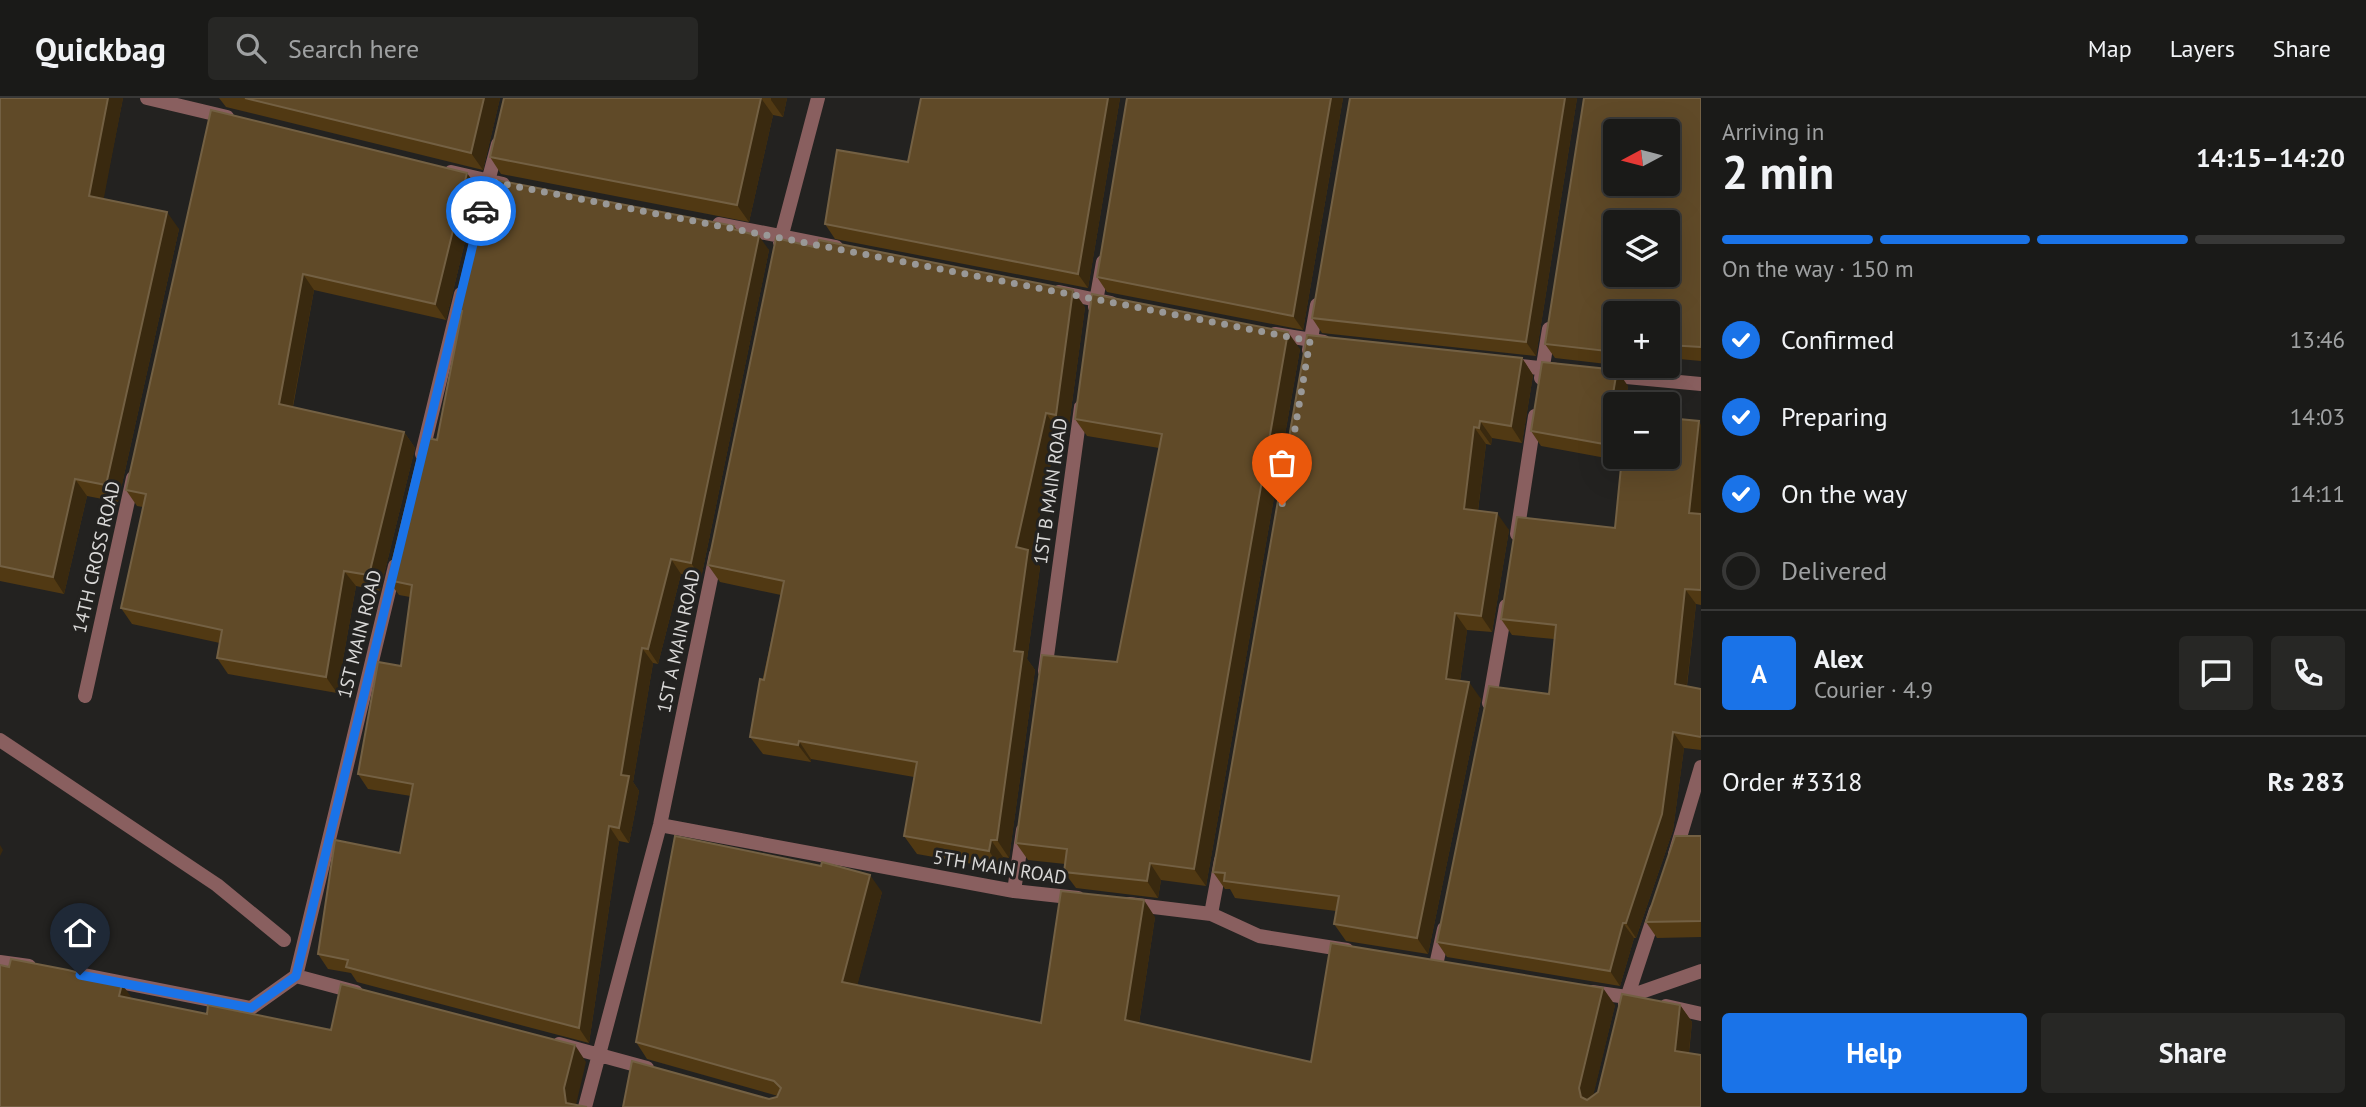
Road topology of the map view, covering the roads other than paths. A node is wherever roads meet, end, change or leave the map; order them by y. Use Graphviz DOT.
graph roads {
  1 [pos="147,98"];
  2 [pos="218,98"];
  3 [pos="817,98"];
  4 [pos="213,120"];
  5 [pos="240,120"];
  6 [pos="501,134"];
  7 [pos="436,168"];
  8 [pos="488,181"];
  9 [pos="515,186"];
  10 [pos="482,208"];
  11 [pos="702,221"];
  12 [pos="782,236"];
  13 [pos="1105,246"];
  14 [pos="850,250"];
  15 [pos="776,263"];
  16 [pos="466,275"];
  17 [pos="1320,287"];
  18 [pos="1042,289"];
  19 [pos="1096,300"];
  20 [pos="1123,305"];
  21 [pos="1552,314"];
  22 [pos="1093,327"];
  23 [pos="1257,331"];
  24 [pos="1310,341"];
  25 [pos="1338,344"];
  26 [pos="1502,364"];
  27 [pos="1306,368"];
  28 [pos="1543,369"];
  29 [pos="1569,371"];
  30 [pos="1595,374"];
  31 [pos="1701,384"];
  32 [pos="1083,396"];
  33 [pos="420,464"];
  34 [pos="136,466"];
  35 [pos="719,537"];
  36 [pos="400,545"];
  37 [pos="1515,547"];
  38 [pos="1508,589"];
  39 [pos="1043,685"];
  40 [pos="85,695"];
  41 [pos="1485,724"];
  42 [pos="0,740"];
  43 [pos="1701,767"];
  44 [pos="1026,808"];
  45 [pos="660,825"];
  46 [pos="1223,846"];
  47 [pos="1669,872"];
  48 [pos="1014,891"];
  49 [pos="1660,897"];
  50 [pos="1088,900"];
  51 [pos="1116,903"];
  52 [pos="1447,912"];
  53 [pos="1211,914"];
  54 [pos="284,940"];
  55 [pos="1368,954"];
  56 [pos="0,961"];
  57 [pos="1436,965"];
  58 [pos="45,968"];
  59 [pos="1701,971"];
  60 [pos="69,972"];
  61 [pos="296,976"];
  62 [pos="1572,988"];
  63 [pos="376,997"];
  64 [pos="1627,998"];
  65 [pos="1701,1014"];
  66 [pos="1621,1022"];
  67 [pos="547,1041"];
  68 [pos="599,1055"];
  69 [pos="665,1073"];
  70 [pos="585,1107"];
  1 -- 4 [label="street"];
  2 -- 4 [label="street"];
  3 -- 12 [label="street"];
  4 -- 5 [label="street"];
  6 -- 8 [label="street"];
  7 -- 8 [label="street"];
  8 -- 9 [label="street"];
  8 -- 10 [label="street"];
  11 -- 12 [label="street"];
  12 -- 14 [label="street"];
  12 -- 15 [label="street"];
  13 -- 19 [label="street"];
  16 -- 33 [label="street"];
  17 -- 24 [label="street"];
  18 -- 19 [label="street"];
  19 -- 20 [label="street"];
  19 -- 22 [label="street"];
  21 -- 28 [label="street"];
  23 -- 24 [label="street"];
  24 -- 25 [label="street"];
  24 -- 27 [label="street"];
  26 -- 28 [label="street"];
  28 -- 29 [label="street"];
  28 -- 37 [label="street"];
  30 -- 31 [label="street"];
  32 -- 39 [label="street, 1ST B MAIN ROAD"];
  34 -- 40 [label="street, 14TH CROSS ROAD"];
  35 -- 45 [label="street, 1ST A MAIN ROAD"];
  36 -- 61 [label="street, 1ST MAIN ROAD"];
  38 -- 41 [label="street"];
  42 -- 54 [label="street"];
  43 -- 47 [label="street"];
  44 -- 48 [label="street"];
  45 -- 48 [label="street, 5TH MAIN ROAD"];
  45 -- 68 [label="street, 1ST A MAIN ROAD"];
  46 -- 53 [label="street"];
  48 -- 50 [label="street, 5TH MAIN ROAD"];
  49 -- 64 [label="street"];
  51 -- 53 [label="street"];
  52 -- 57 [label="street"];
  53 -- 55 [label="street"];
  56 -- 58 [label="street"];
  59 -- 64 [label="street"];
  60 -- 61 [label="street"];
  61 -- 63 [label="street"];
  62 -- 64 [label="street"];
  64 -- 65 [label="street"];
  64 -- 66 [label="street"];
  67 -- 68 [label="street"];
  68 -- 69 [label="street"];
  68 -- 70 [label="street, 1ST A MAIN ROAD"];
}
